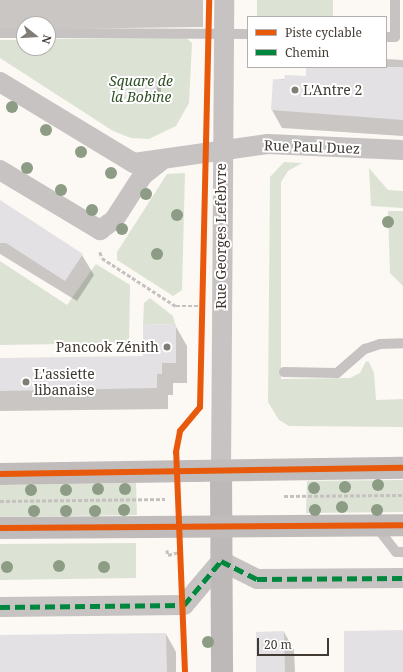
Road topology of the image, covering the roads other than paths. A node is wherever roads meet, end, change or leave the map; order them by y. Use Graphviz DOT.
graph roads {
  1 [pos="224,0"];
  2 [pos="395,0"];
  3 [pos="0,33"];
  4 [pos="16,33"];
  5 [pos="56,33"];
  6 [pos="223,33"];
  7 [pos="247,34"];
  8 [pos="387,37"];
  9 [pos="0,82"];
  10 [pos="221,148"];
  11 [pos="403,150"];
  12 [pos="163,160"];
  13 [pos="0,170"];
  14 [pos="403,343"];
  15 [pos="284,372"];
  16 [pos="403,468"];
  17 [pos="221,471"];
  18 [pos="0,474"];
  19 [pos="375,525"];
  20 [pos="403,525"];
  21 [pos="221,526"];
  22 [pos="0,528"];
  23 [pos="403,552"];
  24 [pos="221,561"];
  25 [pos="403,578"];
  26 [pos="0,607"];
  27 [pos="222,672"];
  1 -- 6 [label="street, Rue Georges Lefebvre"];
  2 -- 8 [label="lane"];
  3 -- 4 [label="lane"];
  5 -- 6 [label="lane"];
  6 -- 7 [label="lane"];
  6 -- 10 [label="street, Rue Georges Lefebvre"];
  9 -- 12 [label="street, Rue Paul Duez"];
  10 -- 11 [label="street, Rue Paul Duez"];
  10 -- 12 [label="street, Rue Paul Duez"];
  10 -- 17 [label="street, Rue Georges Lefebvre"];
  12 -- 13 [label="street"];
  14 -- 15 [label="lane"];
  16 -- 17 [label="main road"];
  17 -- 18 [label="main road"];
  17 -- 21 [label="main road"];
  19 -- 20 [label="main road"];
  19 -- 21 [label="main road"];
  19 -- 23 [label="lane"];
  21 -- 22 [label="main road"];
  21 -- 24 [label="main road"];
  24 -- 25 [label="street"];
  24 -- 26 [label="street"];
  24 -- 27 [label="main road"];
}
